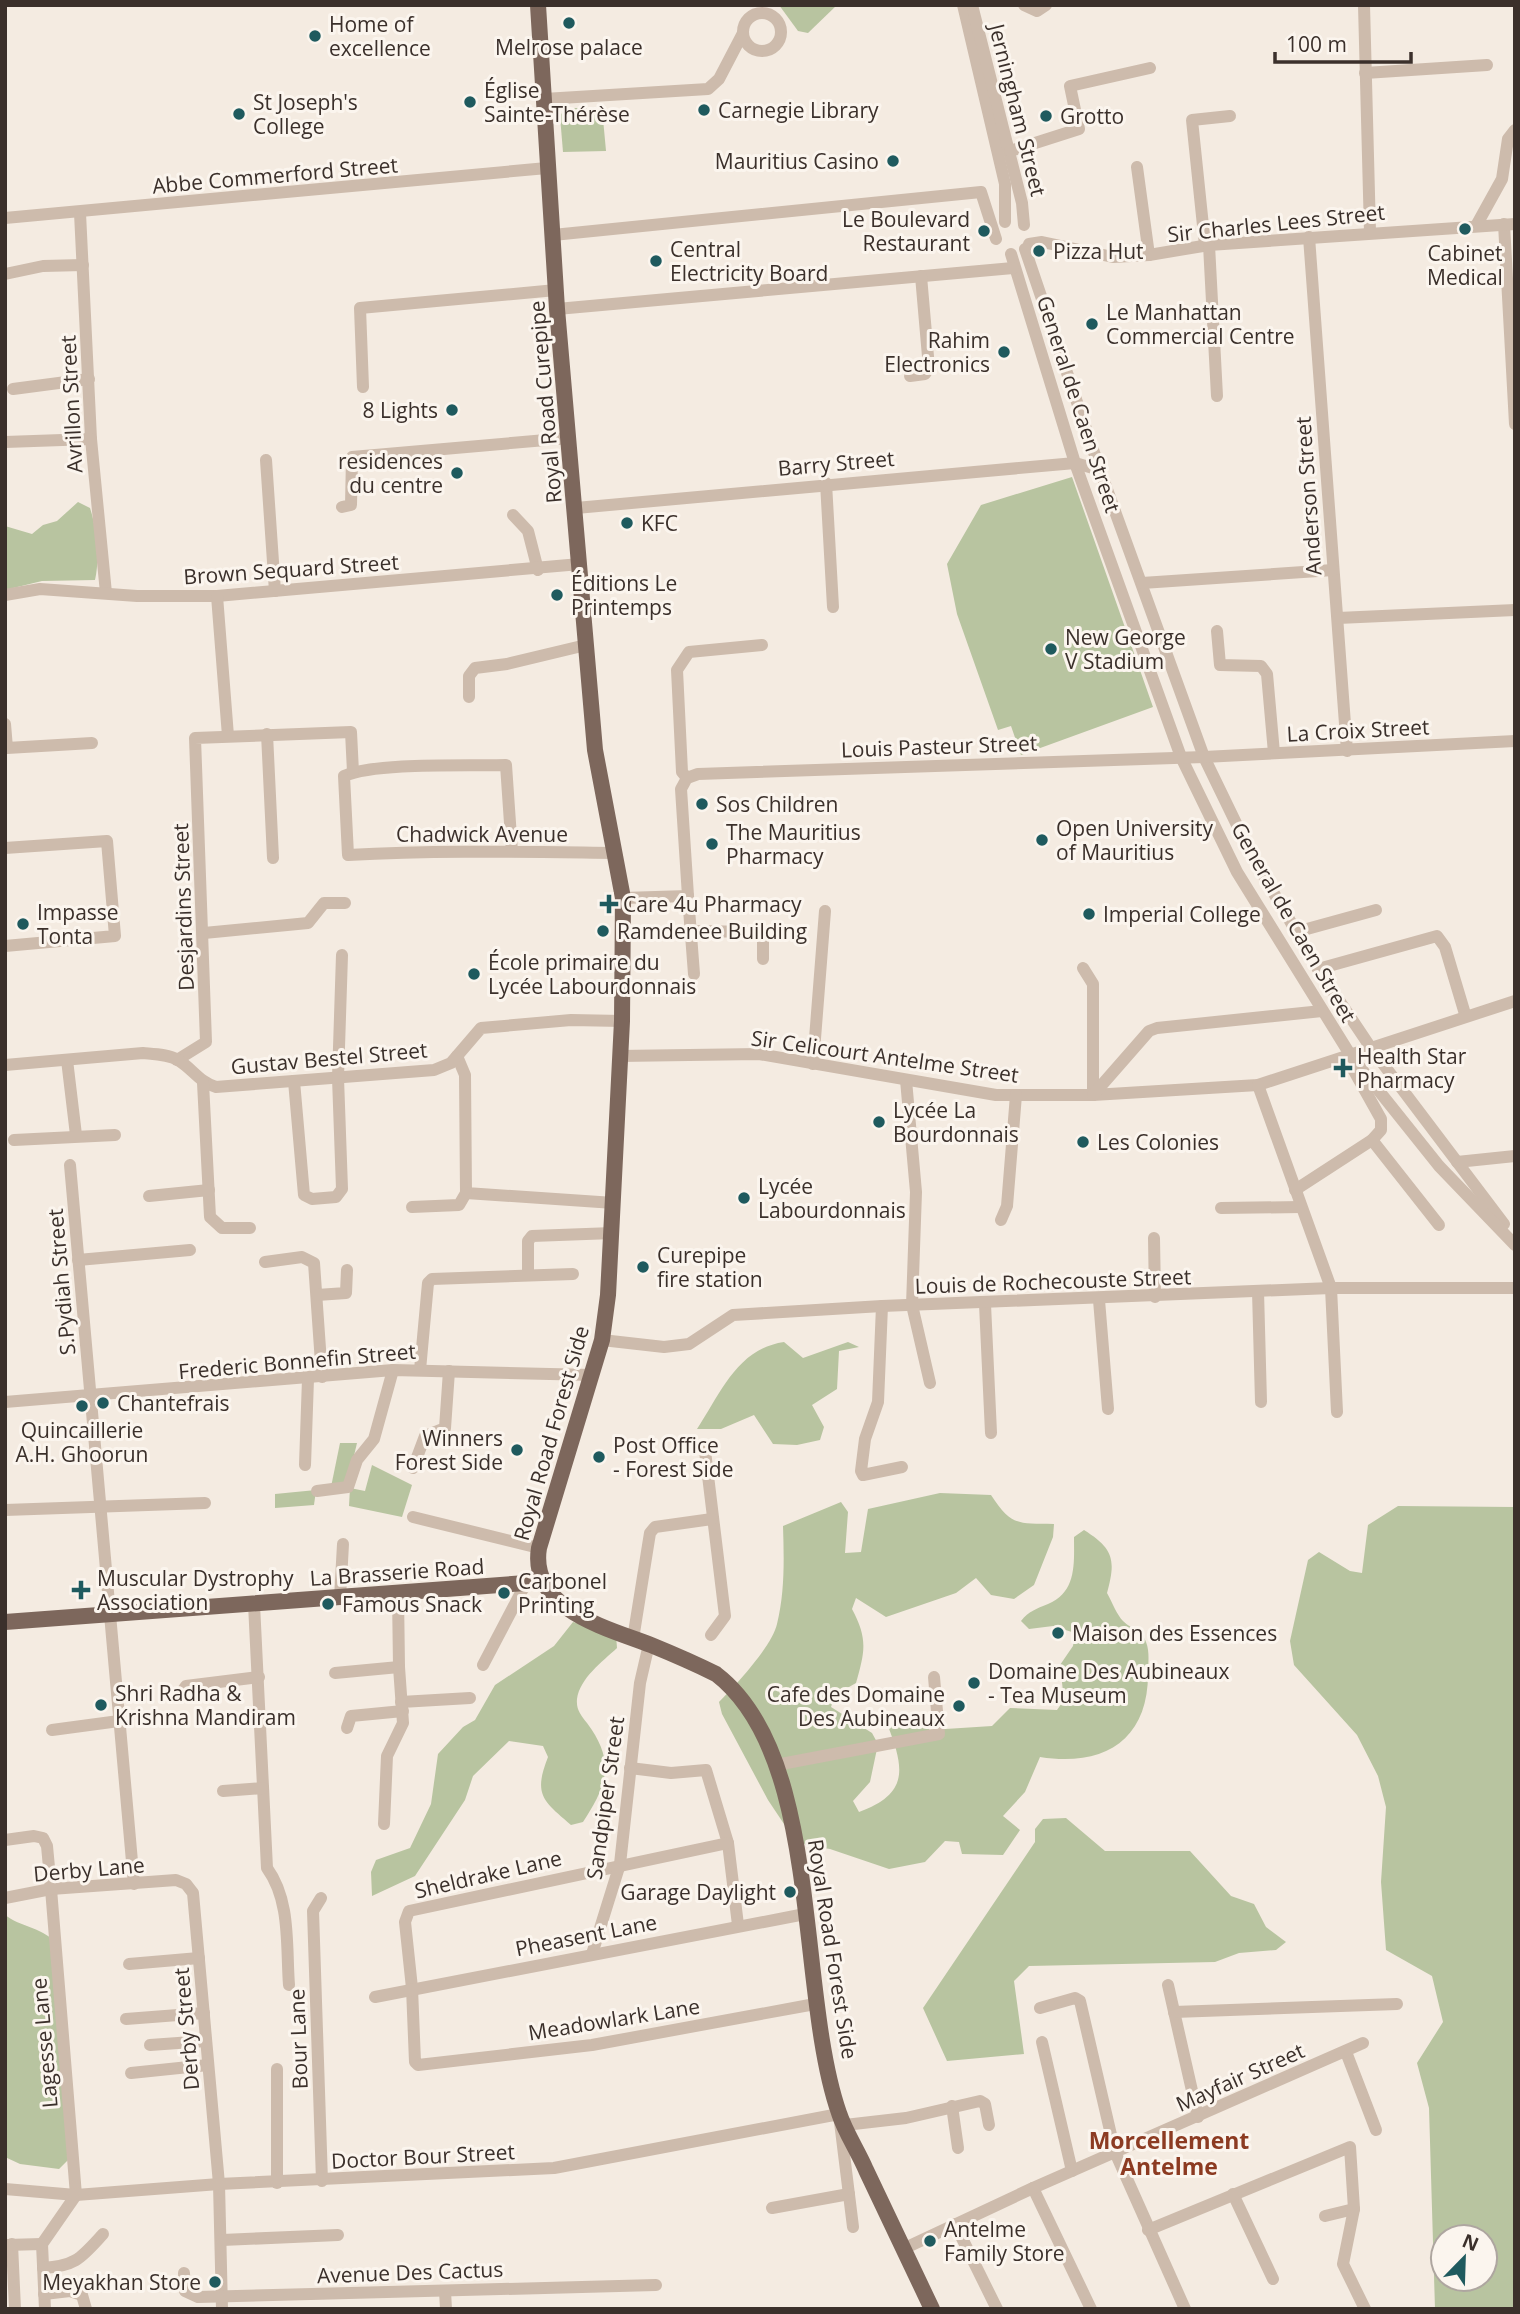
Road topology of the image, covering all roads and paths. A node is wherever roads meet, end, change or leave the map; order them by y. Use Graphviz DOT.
graph roads {
  1 [pos="538,5"];
  2 [pos="963,5"];
  3 [pos="972,5"];
  4 [pos="1024,5"];
  5 [pos="1046,5"];
  6 [pos="1361,6"];
  7 [pos="770,10"];
  8 [pos="753,11"];
  9 [pos="743,33"];
  10 [pos="752,49"];
  11 [pos="730,58"];
  12 [pos="1487,65"];
  13 [pos="1150,68"];
  14 [pos="1365,74"];
  15 [pos="544,99"];
  16 [pos="1230,116"];
  17 [pos="1515,130"];
  18 [pos="1010,151"];
  19 [pos="1137,167"];
  20 [pos="547,168"];
  21 [pos="80,213"];
  22 [pos="5,218"];
  23 [pos="1005,222"];
  24 [pos="1509,224"];
  25 [pos="1476,226"];
  26 [pos="1370,232"];
  27 [pos="553,235"];
  28 [pos="1309,237"];
  29 [pos="1030,238"];
  30 [pos="996,239"];
  31 [pos="1207,245"];
  32 [pos="1009,253"];
  33 [pos="1149,255"];
  34 [pos="83,265"];
  35 [pos="1013,268"];
  36 [pos="996,270"];
  37 [pos="5,274"];
  38 [pos="921,276"];
  39 [pos="556,290"];
  40 [pos="557,309"];
  41 [pos="1512,321"];
  42 [pos="910,376"];
  43 [pos="89,379"];
  44 [pos="1513,382"];
  45 [pos="363,387"];
  46 [pos="13,389"];
  47 [pos="1217,396"];
  48 [pos="1515,424"];
  49 [pos="569,438"];
  50 [pos="91,439"];
  51 [pos="5,442"];
  52 [pos="266,460"];
  53 [pos="1075,463"];
  54 [pos="1100,470"];
  55 [pos="826,483"];
  56 [pos="342,506"];
  57 [pos="576,508"];
  58 [pos="513,515"];
  59 [pos="580,564"];
  60 [pos="538,570"];
  61 [pos="1333,570"];
  62 [pos="1142,583"];
  63 [pos="275,591"];
  64 [pos="106,593"];
  65 [pos="5,595"];
  66 [pos="218,596"];
  67 [pos="833,607"];
  68 [pos="1515,610"];
  69 [pos="1338,618"];
  70 [pos="1217,631"];
  71 [pos="586,645"];
  72 [pos="762,645"];
  73 [pos="469,697"];
  74 [pos="5,724"];
  75 [pos="267,734"];
  76 [pos="228,736"];
  77 [pos="1515,741"];
  78 [pos="92,743"];
  79 [pos="1347,751"];
  80 [pos="1274,753"];
  81 [pos="1181,757"];
  82 [pos="1204,757"];
  83 [pos="353,772"];
  84 [pos="693,776"];
  85 [pos="601,794"];
  86 [pos="5,848"];
  87 [pos="512,852"];
  88 [pos="617,853"];
  89 [pos="273,858"];
  90 [pos="688,895"];
  91 [pos="623,898"];
  92 [pos="345,903"];
  93 [pos="1376,910"];
  94 [pos="825,911"];
  95 [pos="691,931"];
  96 [pos="1296,932"];
  97 [pos="204,933"];
  98 [pos="5,946"];
  99 [pos="342,955"];
  100 [pos="763,959"];
  101 [pos="1083,968"];
  102 [pos="1318,969"];
  103 [pos="694,974"];
  104 [pos="1515,1000"];
  105 [pos="1322,1011"];
  106 [pos="1465,1014"];
  107 [pos="622,1021"];
  108 [pos="1371,1048"];
  109 [pos="457,1056"];
  110 [pos="619,1056"];
  111 [pos="1348,1056"];
  112 [pos="67,1060"];
  113 [pos="177,1060"];
  114 [pos="813,1064"];
  115 [pos="5,1065"];
  116 [pos="338,1078"];
  117 [pos="906,1080"];
  118 [pos="294,1081"];
  119 [pos="203,1083"];
  120 [pos="1258,1085"];
  121 [pos="1016,1095"];
  122 [pos="1093,1095"];
  123 [pos="115,1135"];
  124 [pos="76,1136"];
  125 [pos="15,1140"];
  126 [pos="1372,1140"];
  127 [pos="1515,1156"];
  128 [pos="1457,1162"];
  129 [pos="70,1165"];
  130 [pos="209,1190"];
  131 [pos="1295,1190"];
  132 [pos="466,1193"];
  133 [pos="149,1196"];
  134 [pos="614,1203"];
  135 [pos="412,1207"];
  136 [pos="1301,1207"];
  137 [pos="1221,1208"];
  138 [pos="1002,1220"];
  139 [pos="1439,1224"];
  140 [pos="250,1228"];
  141 [pos="613,1233"];
  142 [pos="1154,1238"];
  143 [pos="1515,1238"];
  144 [pos="1515,1245"];
  145 [pos="190,1250"];
  146 [pos="78,1260"];
  147 [pos="265,1262"];
  148 [pos="347,1270"];
  149 [pos="573,1274"];
  150 [pos="528,1275"];
  151 [pos="1331,1288"];
  152 [pos="1515,1288"];
  153 [pos="1258,1292"];
  154 [pos="317,1295"];
  155 [pos="1155,1297"];
  156 [pos="1099,1300"];
  157 [pos="985,1304"];
  158 [pos="882,1306"];
  159 [pos="912,1306"];
  160 [pos="602,1340"];
  161 [pos="393,1370"];
  162 [pos="421,1370"];
  163 [pos="449,1371"];
  164 [pos="592,1375"];
  165 [pos="322,1377"];
  166 [pos="308,1379"];
  167 [pos="930,1383"];
  168 [pos="90,1396"];
  169 [pos="5,1402"];
  170 [pos="1261,1402"];
  171 [pos="1108,1409"];
  172 [pos="1337,1412"];
  173 [pos="991,1433"];
  174 [pos="705,1451"];
  175 [pos="306,1465"];
  176 [pos="413,1468"];
  177 [pos="902,1468"];
  178 [pos="317,1491"];
  179 [pos="205,1503"];
  180 [pos="100,1506"];
  181 [pos="5,1510"];
  182 [pos="413,1517"];
  183 [pos="712,1519"];
  184 [pos="343,1544"];
  185 [pos="539,1548"];
  186 [pos="533,1581"];
  187 [pos="398,1594"];
  188 [pos="340,1598"];
  189 [pos="254,1604"];
  190 [pos="110,1614"];
  191 [pos="5,1622"];
  192 [pos="711,1634"];
  193 [pos="641,1642"];
  194 [pos="483,1665"];
  195 [pos="399,1667"];
  196 [pos="335,1673"];
  197 [pos="259,1677"];
  198 [pos="934,1677"];
  199 [pos="181,1693"];
  200 [pos="470,1698"];
  201 [pos="402,1707"];
  202 [pos="119,1721"];
  203 [pos="347,1728"];
  204 [pos="52,1730"];
  205 [pos="776,1765"];
  206 [pos="630,1768"];
  207 [pos="263,1788"];
  208 [pos="223,1791"];
  209 [pos="384,1824"];
  210 [pos="5,1840"];
  211 [pos="728,1843"];
  212 [pos="620,1864"];
  213 [pos="176,1881"];
  214 [pos="134,1884"];
  215 [pos="51,1889"];
  216 [pos="5,1898"];
  217 [pos="321,1898"];
  218 [pos="805,1914"];
  219 [pos="738,1925"];
  220 [pos="592,1954"];
  221 [pos="199,1958"];
  222 [pos="129,1964"];
  223 [pos="289,1985"];
  224 [pos="1168,1985"];
  225 [pos="412,1988"];
  226 [pos="375,1997"];
  227 [pos="815,2004"];
  228 [pos="1397,2004"];
  229 [pos="1040,2008"];
  230 [pos="1174,2012"];
  231 [pos="204,2013"];
  232 [pos="126,2019"];
  233 [pos="206,2041"];
  234 [pos="1042,2042"];
  235 [pos="1363,2043"];
  236 [pos="150,2045"];
  237 [pos="1346,2052"];
  238 [pos="208,2065"];
  239 [pos="418,2065"];
  240 [pos="277,2069"];
  241 [pos="131,2073"];
  242 [pos="952,2106"];
  243 [pos="1198,2117"];
  244 [pos="842,2119"];
  245 [pos="989,2125"];
  246 [pos="1376,2130"];
  247 [pos="958,2148"];
  248 [pos="1115,2152"];
  249 [pos="1072,2171"];
  250 [pos="322,2181"];
  251 [pos="276,2183"];
  252 [pos="219,2184"];
  253 [pos="1033,2188"];
  254 [pos="5,2189"];
  255 [pos="76,2194"];
  256 [pos="849,2194"];
  257 [pos="1233,2194"];
  258 [pos="772,2208"];
  259 [pos="1354,2209"];
  260 [pos="1325,2216"];
  261 [pos="955,2224"];
  262 [pos="853,2227"];
  263 [pos="1148,2230"];
  264 [pos="103,2234"];
  265 [pos="338,2235"];
  266 [pos="222,2240"];
  267 [pos="43,2244"];
  268 [pos="9,2245"];
  269 [pos="903,2249"];
  270 [pos="43,2268"];
  271 [pos="184,2273"];
  272 [pos="1273,2279"];
  273 [pos="656,2285"];
  274 [pos="445,2291"];
  275 [pos="44,2294"];
  276 [pos="222,2303"];
  277 [pos="15,2309"];
  278 [pos="45,2309"];
  279 [pos="86,2309"];
  280 [pos="446,2309"];
  281 [pos="932,2309"];
  282 [pos="997,2309"];
  283 [pos="1091,2309"];
  284 [pos="1185,2309"];
  285 [pos="1365,2309"];
  1 -- 15 [label="main road, Royal Road Curepipe"];
  2 -- 23 [label="street, Jerningham Street"];
  3 -- 18 [label="street, Jerningham Street"];
  4 -- 5 [label="street"];
  6 -- 14 [label="street"];
  7 -- 8 [label="street"];
  7 -- 10 [label="street"];
  8 -- 9 [label="street"];
  9 -- 10 [label="street"];
  9 -- 11 [label="street"];
  10 -- 11 [label="street"];
  11 -- 15 [label="street"];
  12 -- 14 [label="street"];
  13 -- 18 [label="street"];
  14 -- 26 [label="street"];
  15 -- 20 [label="main road, Royal Road Curepipe"];
  16 -- 31 [label="street"];
  17 -- 25 [label="street"];
  18 -- 29 [label="street, Jerningham Street"];
  19 -- 33 [label="street"];
  20 -- 21 [label="street, Abbe Commerford Street"];
  20 -- 27 [label="main road, Royal Road Curepipe"];
  21 -- 22 [label="street, Abbe Commerford Street"];
  21 -- 34 [label="street, Avrillon Street"];
  23 -- 29 [label="street, Sir Charles Lees Street"];
  23 -- 30 [label="street"];
  24 -- 25 [label="street, Sir Charles Lees Street"];
  24 -- 41 [label="street"];
  25 -- 26 [label="street, Sir Charles Lees Street"];
  26 -- 28 [label="street, Sir Charles Lees Street"];
  27 -- 30 [label="street"];
  27 -- 39 [label="main road, Royal Road Curepipe"];
  28 -- 31 [label="street, Sir Charles Lees Street"];
  28 -- 61 [label="street, Anderson Street"];
  29 -- 32 [label="street"];
  29 -- 33 [label="street, Sir Charles Lees Street"];
  29 -- 54 [label="street, General de Caen Street"];
  30 -- 32 [label="street"];
  31 -- 33 [label="street, Sir Charles Lees Street"];
  31 -- 47 [label="street"];
  32 -- 35 [label="street, General de Caen Street"];
  32 -- 36 [label="street"];
  34 -- 37 [label="street"];
  34 -- 43 [label="street, Avrillon Street"];
  35 -- 36 [label="street"];
  35 -- 53 [label="street, General de Caen Street"];
  36 -- 38 [label="street"];
  38 -- 40 [label="street"];
  38 -- 42 [label="street"];
  39 -- 40 [label="main road, Royal Road Curepipe"];
  39 -- 45 [label="street"];
  40 -- 49 [label="main road, Royal Road Curepipe"];
  41 -- 44 [label="street"];
  43 -- 46 [label="street"];
  43 -- 50 [label="street, Avrillon Street"];
  44 -- 48 [label="street"];
  49 -- 56 [label="street"];
  49 -- 57 [label="main road, Royal Road Curepipe"];
  50 -- 51 [label="street"];
  50 -- 64 [label="street, Avrillon Street"];
  52 -- 63 [label="street"];
  53 -- 54 [label="street, Barry Street"];
  53 -- 55 [label="street, Barry Street"];
  53 -- 81 [label="street, General de Caen Street"];
  54 -- 62 [label="street, General de Caen Street"];
  55 -- 57 [label="street, Barry Street"];
  55 -- 67 [label="street"];
  57 -- 59 [label="main road, Royal Road Curepipe"];
  58 -- 60 [label="street"];
  59 -- 60 [label="street, Brown Sequard Street"];
  59 -- 71 [label="main road, Royal Road Curepipe"];
  60 -- 63 [label="street, Brown Sequard Street"];
  61 -- 62 [label="street"];
  61 -- 69 [label="street, Anderson Street"];
  62 -- 82 [label="street, General de Caen Street"];
  63 -- 66 [label="street, Brown Sequard Street"];
  64 -- 65 [label="street, Brown Sequard Street"];
  64 -- 66 [label="street, Brown Sequard Street"];
  66 -- 76 [label="street"];
  68 -- 69 [label="street"];
  69 -- 79 [label="street, Anderson Street"];
  70 -- 80 [label="street"];
  71 -- 73 [label="street"];
  71 -- 85 [label="main road, Royal Road Curepipe"];
  72 -- 84 [label="street"];
  74 -- 78 [label="street"];
  75 -- 76 [label="street"];
  75 -- 83 [label="street"];
  75 -- 89 [label="street"];
  76 -- 97 [label="street, Desjardins Street"];
  77 -- 79 [label="street, La Croix Street"];
  79 -- 80 [label="street, La Croix Street"];
  80 -- 82 [label="street, La Croix Street"];
  81 -- 82 [label="street, La Croix Street"];
  81 -- 84 [label="street, Louis Pasteur Street"];
  81 -- 105 [label="street, General de Caen Street"];
  82 -- 96 [label="street, General de Caen Street"];
  83 -- 87 [label="street"];
  83 -- 87 [label="street, Chadwick Avenue"];
  84 -- 90 [label="street"];
  85 -- 88 [label="main road, Royal Road Forest Side"];
  86 -- 98 [label="street"];
  87 -- 88 [label="street, Chadwick Avenue"];
  88 -- 91 [label="main road, Royal Road Forest Side"];
  90 -- 91 [label="street"];
  90 -- 95 [label="street"];
  91 -- 107 [label="main road, Royal Road Forest Side"];
  92 -- 97 [label="street"];
  93 -- 96 [label="street"];
  94 -- 114 [label="street"];
  95 -- 100 [label="street"];
  95 -- 103 [label="street"];
  96 -- 102 [label="street, General de Caen Street"];
  97 -- 113 [label="street, Desjardins Street"];
  99 -- 116 [label="street"];
  101 -- 122 [label="street"];
  102 -- 106 [label="street"];
  102 -- 108 [label="street, General de Caen Street"];
  104 -- 106 [label="street, Sir Celicourt Antelme Street"];
  105 -- 111 [label="street, General de Caen Street"];
  105 -- 122 [label="street"];
  106 -- 108 [label="street, Sir Celicourt Antelme Street"];
  107 -- 109 [label="street, Gustav Bestel Street"];
  107 -- 110 [label="main road, Royal Road Forest Side"];
  108 -- 111 [label="street, Sir Celicourt Antelme Street"];
  108 -- 128 [label="street, General de Caen Street"];
  109 -- 116 [label="street, Gustav Bestel Street"];
  109 -- 132 [label="street"];
  110 -- 114 [label="street, Sir Celicourt Antelme Street"];
  110 -- 134 [label="main road, Royal Road Forest Side"];
  111 -- 120 [label="street, Sir Celicourt Antelme Street"];
  111 -- 126 [label="street"];
  111 -- 144 [label="street, General de Caen Street"];
  112 -- 113 [label="street, Gustav Bestel Street"];
  112 -- 115 [label="street, Gustav Bestel Street"];
  112 -- 124 [label="street"];
  113 -- 119 [label="street, Gustav Bestel Street"];
  114 -- 117 [label="street, Sir Celicourt Antelme Street"];
  116 -- 118 [label="street, Gustav Bestel Street"];
  116 -- 118 [label="street"];
  117 -- 121 [label="street, Sir Celicourt Antelme Street"];
  117 -- 159 [label="street"];
  118 -- 119 [label="street, Gustav Bestel Street"];
  119 -- 130 [label="street"];
  120 -- 122 [label="street, Sir Celicourt Antelme Street"];
  120 -- 131 [label="street"];
  121 -- 122 [label="street, Sir Celicourt Antelme Street"];
  121 -- 138 [label="street"];
  123 -- 124 [label="street"];
  124 -- 125 [label="street"];
  126 -- 131 [label="street"];
  126 -- 139 [label="street"];
  127 -- 128 [label="street"];
  128 -- 143 [label="street, General de Caen Street"];
  129 -- 146 [label="street, S.Pydiah Street"];
  130 -- 133 [label="street"];
  130 -- 140 [label="street"];
  131 -- 136 [label="street"];
  132 -- 134 [label="street"];
  132 -- 135 [label="street"];
  134 -- 141 [label="main road, Royal Road Forest Side"];
  136 -- 137 [label="street"];
  136 -- 151 [label="street"];
  141 -- 150 [label="street"];
  141 -- 160 [label="main road, Royal Road Forest Side"];
  142 -- 155 [label="street"];
  145 -- 146 [label="street"];
  146 -- 168 [label="street, S.Pydiah Street"];
  147 -- 154 [label="street"];
  148 -- 154 [label="street"];
  149 -- 150 [label="street"];
  150 -- 162 [label="street"];
  151 -- 152 [label="street, Louis de Rochecouste Street"];
  151 -- 153 [label="street, Louis de Rochecouste Street"];
  151 -- 172 [label="street"];
  153 -- 155 [label="street, Louis de Rochecouste Street"];
  153 -- 170 [label="street"];
  154 -- 165 [label="street"];
  155 -- 156 [label="street, Louis de Rochecouste Street"];
  156 -- 157 [label="street, Louis de Rochecouste Street"];
  156 -- 171 [label="street"];
  157 -- 159 [label="street, Louis de Rochecouste Street"];
  157 -- 173 [label="street"];
  158 -- 159 [label="street, Louis de Rochecouste Street"];
  158 -- 160 [label="street, Louis de Rochecouste Street"];
  158 -- 177 [label="street"];
  159 -- 167 [label="street"];
  160 -- 164 [label="main road, Royal Road Forest Side"];
  161 -- 162 [label="street, Frederic Bonnefin Street"];
  161 -- 165 [label="street, Frederic Bonnefin Street"];
  161 -- 178 [label="street"];
  162 -- 163 [label="street, Frederic Bonnefin Street"];
  163 -- 164 [label="street, Frederic Bonnefin Street"];
  163 -- 176 [label="street"];
  164 -- 185 [label="main road, Royal Road Forest Side"];
  165 -- 166 [label="street, Frederic Bonnefin Street"];
  166 -- 168 [label="street, Frederic Bonnefin Street"];
  166 -- 175 [label="street"];
  168 -- 169 [label="street, Frederic Bonnefin Street"];
  168 -- 180 [label="street, S.Pydiah Street"];
  174 -- 183 [label="street"];
  179 -- 180 [label="street"];
  180 -- 181 [label="street"];
  180 -- 190 [label="street, S.Pydiah Street"];
  182 -- 185 [label="street"];
  183 -- 192 [label="street"];
  183 -- 193 [label="street, Sandpiper Street"];
  184 -- 188 [label="street"];
  185 -- 186 [label="main road, Royal Road Forest Side"];
  186 -- 187 [label="main road, La Brasserie Road"];
  186 -- 193 [label="main road, Royal Road Forest Side"];
  186 -- 194 [label="street"];
  187 -- 188 [label="main road, La Brasserie Road"];
  187 -- 195 [label="street"];
  188 -- 189 [label="main road, La Brasserie Road"];
  189 -- 190 [label="main road, La Brasserie Road"];
  189 -- 197 [label="street"];
  190 -- 191 [label="main road, La Brasserie Road"];
  190 -- 202 [label="street, S.Pydiah Street"];
  193 -- 205 [label="main road, Royal Road Forest Side"];
  193 -- 206 [label="street, Sandpiper Street"];
  195 -- 196 [label="street"];
  195 -- 201 [label="street"];
  197 -- 199 [label="street"];
  197 -- 207 [label="street"];
  198 -- 205 [label="street"];
  200 -- 201 [label="street"];
  201 -- 203 [label="street"];
  201 -- 209 [label="street"];
  202 -- 204 [label="street"];
  202 -- 214 [label="street, S.Pydiah Street"];
  205 -- 218 [label="main road, Royal Road Forest Side"];
  206 -- 211 [label="street"];
  206 -- 212 [label="street, Sandpiper Street"];
  207 -- 208 [label="street"];
  207 -- 223 [label="street"];
  210 -- 215 [label="street, Lagesse Lane"];
  211 -- 212 [label="street, Sheldrake Lane"];
  211 -- 219 [label="street"];
  212 -- 220 [label="street, Sandpiper Street"];
  212 -- 225 [label="street, Sheldrake Lane"];
  213 -- 214 [label="street, Derby Lane"];
  213 -- 221 [label="street, Derby Street"];
  214 -- 215 [label="street, Derby Lane"];
  215 -- 216 [label="street, Derby Lane"];
  215 -- 255 [label="street, Lagesse Lane"];
  217 -- 250 [label="street, Bour Lane"];
  218 -- 219 [label="street, Pheasent Lane"];
  218 -- 227 [label="main road, Royal Road Forest Side"];
  219 -- 220 [label="street, Pheasent Lane"];
  220 -- 225 [label="street, Pheasent Lane"];
  221 -- 222 [label="street"];
  221 -- 231 [label="street, Derby Street"];
  224 -- 230 [label="street"];
  225 -- 226 [label="street, Pheasent Lane"];
  225 -- 239 [label="street, Sheldrake Lane"];
  227 -- 239 [label="street, Meadowlark Lane"];
  227 -- 244 [label="main road, Royal Road Forest Side"];
  228 -- 230 [label="street"];
  229 -- 248 [label="street"];
  230 -- 243 [label="street"];
  231 -- 232 [label="street"];
  231 -- 233 [label="street, Derby Street"];
  233 -- 236 [label="street"];
  233 -- 238 [label="street, Derby Street"];
  234 -- 249 [label="street"];
  235 -- 237 [label="street, Mayfair Street"];
  237 -- 243 [label="street, Mayfair Street"];
  237 -- 246 [label="street"];
  238 -- 241 [label="street"];
  238 -- 252 [label="street, Derby Street"];
  240 -- 251 [label="street"];
  242 -- 244 [label="street, Doctor Bour Street"];
  242 -- 245 [label="street, Doctor Bour Street"];
  242 -- 247 [label="street"];
  243 -- 248 [label="street, Mayfair Street"];
  244 -- 250 [label="street, Doctor Bour Street"];
  244 -- 256 [label="street"];
  244 -- 269 [label="main road, Royal Road Forest Side"];
  248 -- 249 [label="street, Mayfair Street"];
  248 -- 263 [label="street"];
  249 -- 253 [label="street, Mayfair Street"];
  250 -- 251 [label="street, Doctor Bour Street"];
  251 -- 252 [label="street, Doctor Bour Street"];
  252 -- 255 [label="street, Doctor Bour Street"];
  252 -- 266 [label="street, Derby Street"];
  253 -- 261 [label="street, Mayfair Street"];
  253 -- 283 [label="street"];
  254 -- 255 [label="street, Doctor Bour Street"];
  255 -- 267 [label="street"];
  256 -- 258 [label="street"];
  256 -- 262 [label="street"];
  257 -- 259 [label="street"];
  257 -- 263 [label="street"];
  257 -- 272 [label="street"];
  259 -- 260 [label="street"];
  259 -- 285 [label="street"];
  261 -- 269 [label="street, Mayfair Street"];
  261 -- 282 [label="street"];
  263 -- 284 [label="street"];
  264 -- 270 [label="street"];
  265 -- 266 [label="street"];
  266 -- 276 [label="street, Derby Street"];
  267 -- 268 [label="street"];
  267 -- 270 [label="street"];
  268 -- 277 [label="street"];
  269 -- 281 [label="main road, Royal Road Forest Side"];
  270 -- 275 [label="street"];
  271 -- 276 [label="street, Avenue Des Cactus"];
  273 -- 274 [label="street, Avenue Des Cactus"];
  274 -- 276 [label="street, Avenue Des Cactus"];
  274 -- 280 [label="street"];
  275 -- 278 [label="street"];
  275 -- 279 [label="street"];
}
